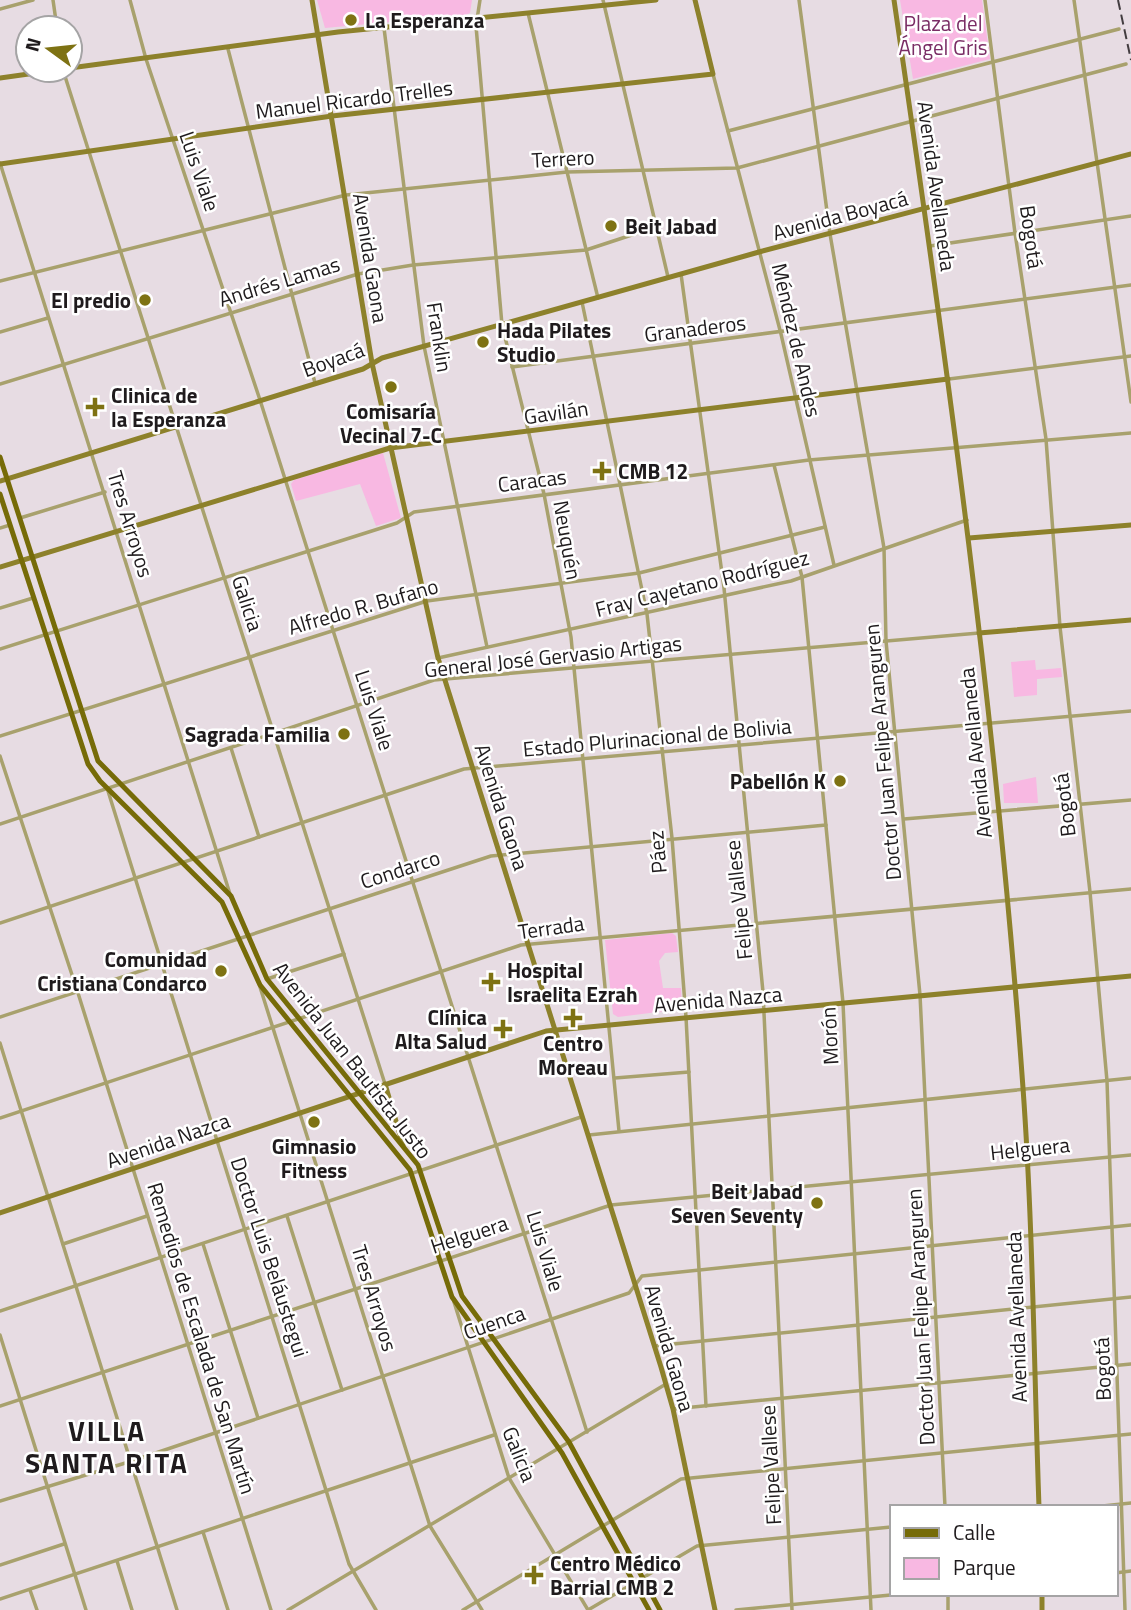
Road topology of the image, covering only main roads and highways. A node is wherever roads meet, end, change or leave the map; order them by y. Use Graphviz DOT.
graph roads {
  1 [pos="312,0"];
  2 [pos="656,0"];
  3 [pos="695,0"];
  4 [pos="894,0"];
  5 [pos="603,2"];
  6 [pos="318,36"];
  7 [pos="84,66"];
  8 [pos="713,74"];
  9 [pos="331,116"];
  10 [pos="1131,154"];
  11 [pos="0,163"];
  12 [pos="925,209"];
  13 [pos="759,252"];
  14 [pos="372,363"];
  15 [pos="948,379"];
  16 [pos="390,448"];
  17 [pos="0,457"];
  18 [pos="7,478"];
  19 [pos="0,481"];
  20 [pos="0,494"];
  21 [pos="1131,525"];
  22 [pos="969,538"];
  23 [pos="31,557"];
  24 [pos="21,560"];
  25 [pos="0,567"];
  26 [pos="1131,620"];
  27 [pos="979,633"];
  28 [pos="1131,976"];
  29 [pos="1014,987"];
  30 [pos="556,1030"];
  31 [pos="385,1084"];
  32 [pos="360,1092"];
  33 [pos="349,1095"];
  34 [pos="404,1145"];
  35 [pos="0,1213"];
  36 [pos="1039,1505"];
  37 [pos="649,1610"];
  38 [pos="660,1610"];
  39 [pos="715,1610"];
  1 -- 6 [label="main road, Avenida Gaona"];
  2 -- 5 [label="main road"];
  3 -- 8 [label="main road, Méndez de Andes"];
  4 -- 12 [label="main road, Avenida Avellaneda"];
  5 -- 6 [label="main road"];
  6 -- 7 [label="main road"];
  6 -- 9 [label="main road, Avenida Gaona"];
  8 -- 9 [label="main road, Manuel Ricardo Trelles"];
  9 -- 11 [label="main road, Manuel Ricardo Trelles"];
  9 -- 14 [label="main road, Avenida Gaona"];
  10 -- 12 [label="main road, Avenida Boyacá"];
  12 -- 13 [label="main road, Avenida Boyacá"];
  12 -- 15 [label="main road, Avenida Avellaneda"];
  13 -- 14 [label="main road, Boyacá"];
  14 -- 16 [label="main road, Avenida Gaona"];
  14 -- 18 [label="main road, Boyacá"];
  15 -- 16 [label="main road, Gavilán"];
  15 -- 22 [label="main road, Avenida Avellaneda"];
  16 -- 23 [label="main road, Gavilán"];
  16 -- 30 [label="main road, Avenida Gaona"];
  17 -- 18 [label="main road, Avenida Juan Bautista Justo"];
  18 -- 19 [label="main road, Boyacá"];
  18 -- 23 [label="main road, Avenida Juan Bautista Justo"];
  20 -- 24 [label="main road, Avenida Juan Bautista Justo"];
  21 -- 22 [label="main road"];
  22 -- 27 [label="main road, Avenida Avellaneda"];
  23 -- 24 [label="main road, Gavilán"];
  23 -- 32 [label="main road, Avenida Juan Bautista Justo"];
  24 -- 25 [label="main road, Gavilán"];
  24 -- 33 [label="main road, Avenida Juan Bautista Justo"];
  26 -- 27 [label="main road, General José Gervasio Artigas"];
  27 -- 29 [label="main road, Avenida Avellaneda"];
  28 -- 29 [label="main road, Avenida Nazca"];
  29 -- 30 [label="main road, Avenida Nazca"];
  29 -- 36 [label="main road, Avenida Avellaneda"];
  30 -- 31 [label="main road, Avenida Nazca"];
  30 -- 39 [label="main road, Avenida Gaona"];
  31 -- 32 [label="main road, Avenida Nazca"];
  31 -- 34 [label="main road, Galicia"];
  32 -- 33 [label="main road, Avenida Nazca"];
  32 -- 34 [label="main road, Avenida Juan Bautista Justo"];
  33 -- 35 [label="main road, Avenida Nazca"];
  33 -- 37 [label="main road, Avenida Juan Bautista Justo"];
  34 -- 38 [label="main road, Avenida Juan Bautista Justo"];
}
